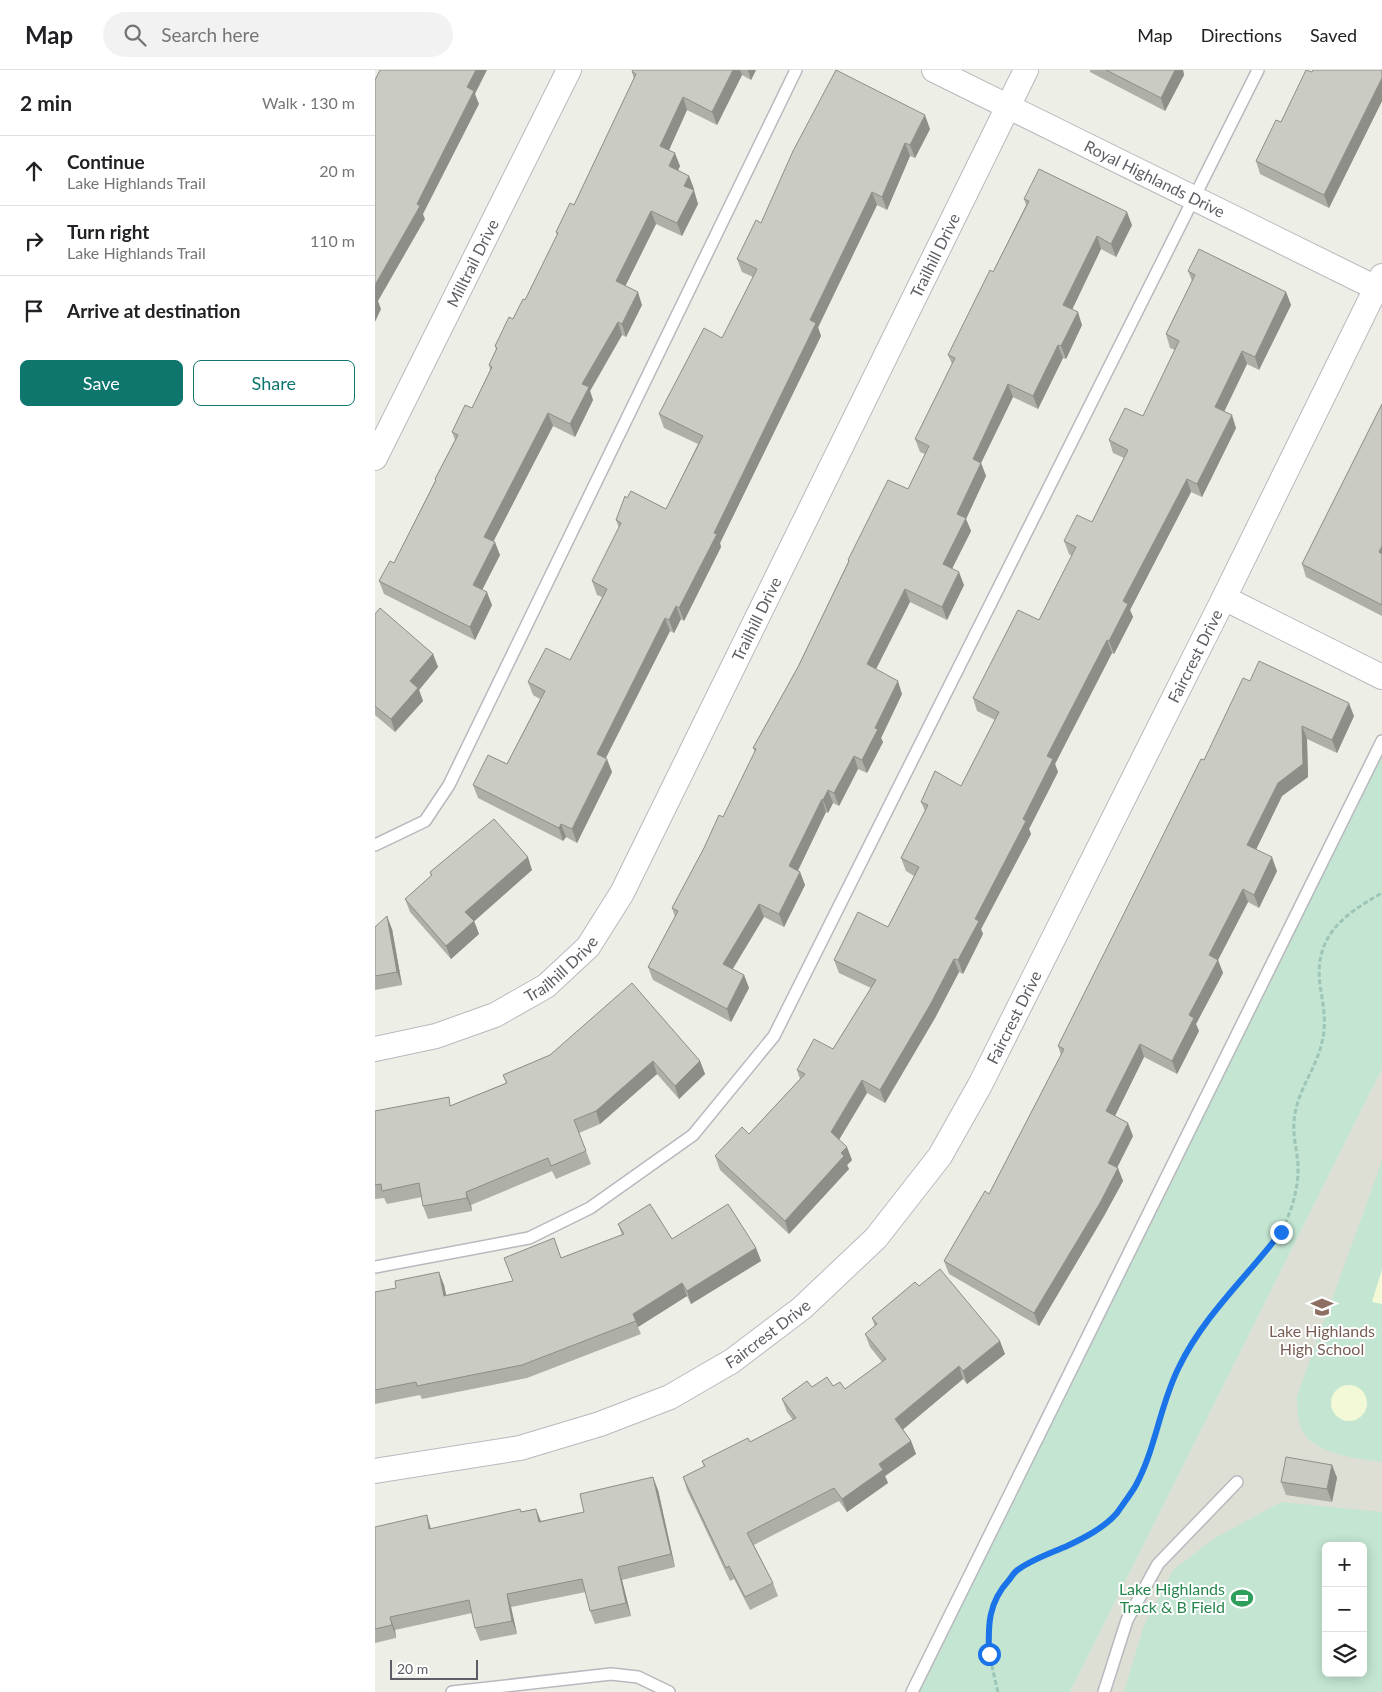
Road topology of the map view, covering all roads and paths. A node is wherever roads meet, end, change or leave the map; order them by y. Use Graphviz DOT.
graph roads {
  1 [pos="569,70"];
  2 [pos="796,70"];
  3 [pos="934,70"];
  4 [pos="1026,70"];
  5 [pos="1258,70"];
  6 [pos="1008,106"];
  7 [pos="1194,198"];
  8 [pos="1379,282"];
  9 [pos="375,458"];
  10 [pos="1224,598"];
  11 [pos="1382,677"];
  12 [pos="1382,741"];
  13 [pos="375,845"];
  14 [pos="1382,894"];
  15 [pos="375,1049"];
  16 [pos="375,1267"];
  17 [pos="375,1471"];
  18 [pos="1237,1482"];
  19 [pos="452,1692"];
  20 [pos="669,1692"];
  21 [pos="912,1692"];
  22 [pos="998,1692"];
  23 [pos="1105,1692"];
  1 -- 9 [label="street, Milltrail Drive"];
  2 -- 13 [label="lane"];
  3 -- 6 [label="street, Royal Highlands Drive"];
  4 -- 6 [label="street, Trailhill Drive"];
  5 -- 7 [label="lane"];
  6 -- 7 [label="street, Royal Highlands Drive"];
  6 -- 15 [label="street, Trailhill Drive"];
  7 -- 8 [label="street, Royal Highlands Drive"];
  7 -- 16 [label="lane"];
  8 -- 10 [label="street, Faircrest Drive"];
  10 -- 11 [label="street"];
  10 -- 17 [label="street, Faircrest Drive"];
  12 -- 21 [label="lane"];
  14 -- 22 [label="path"];
  18 -- 23 [label="lane"];
  19 -- 20 [label="lane"];
}
